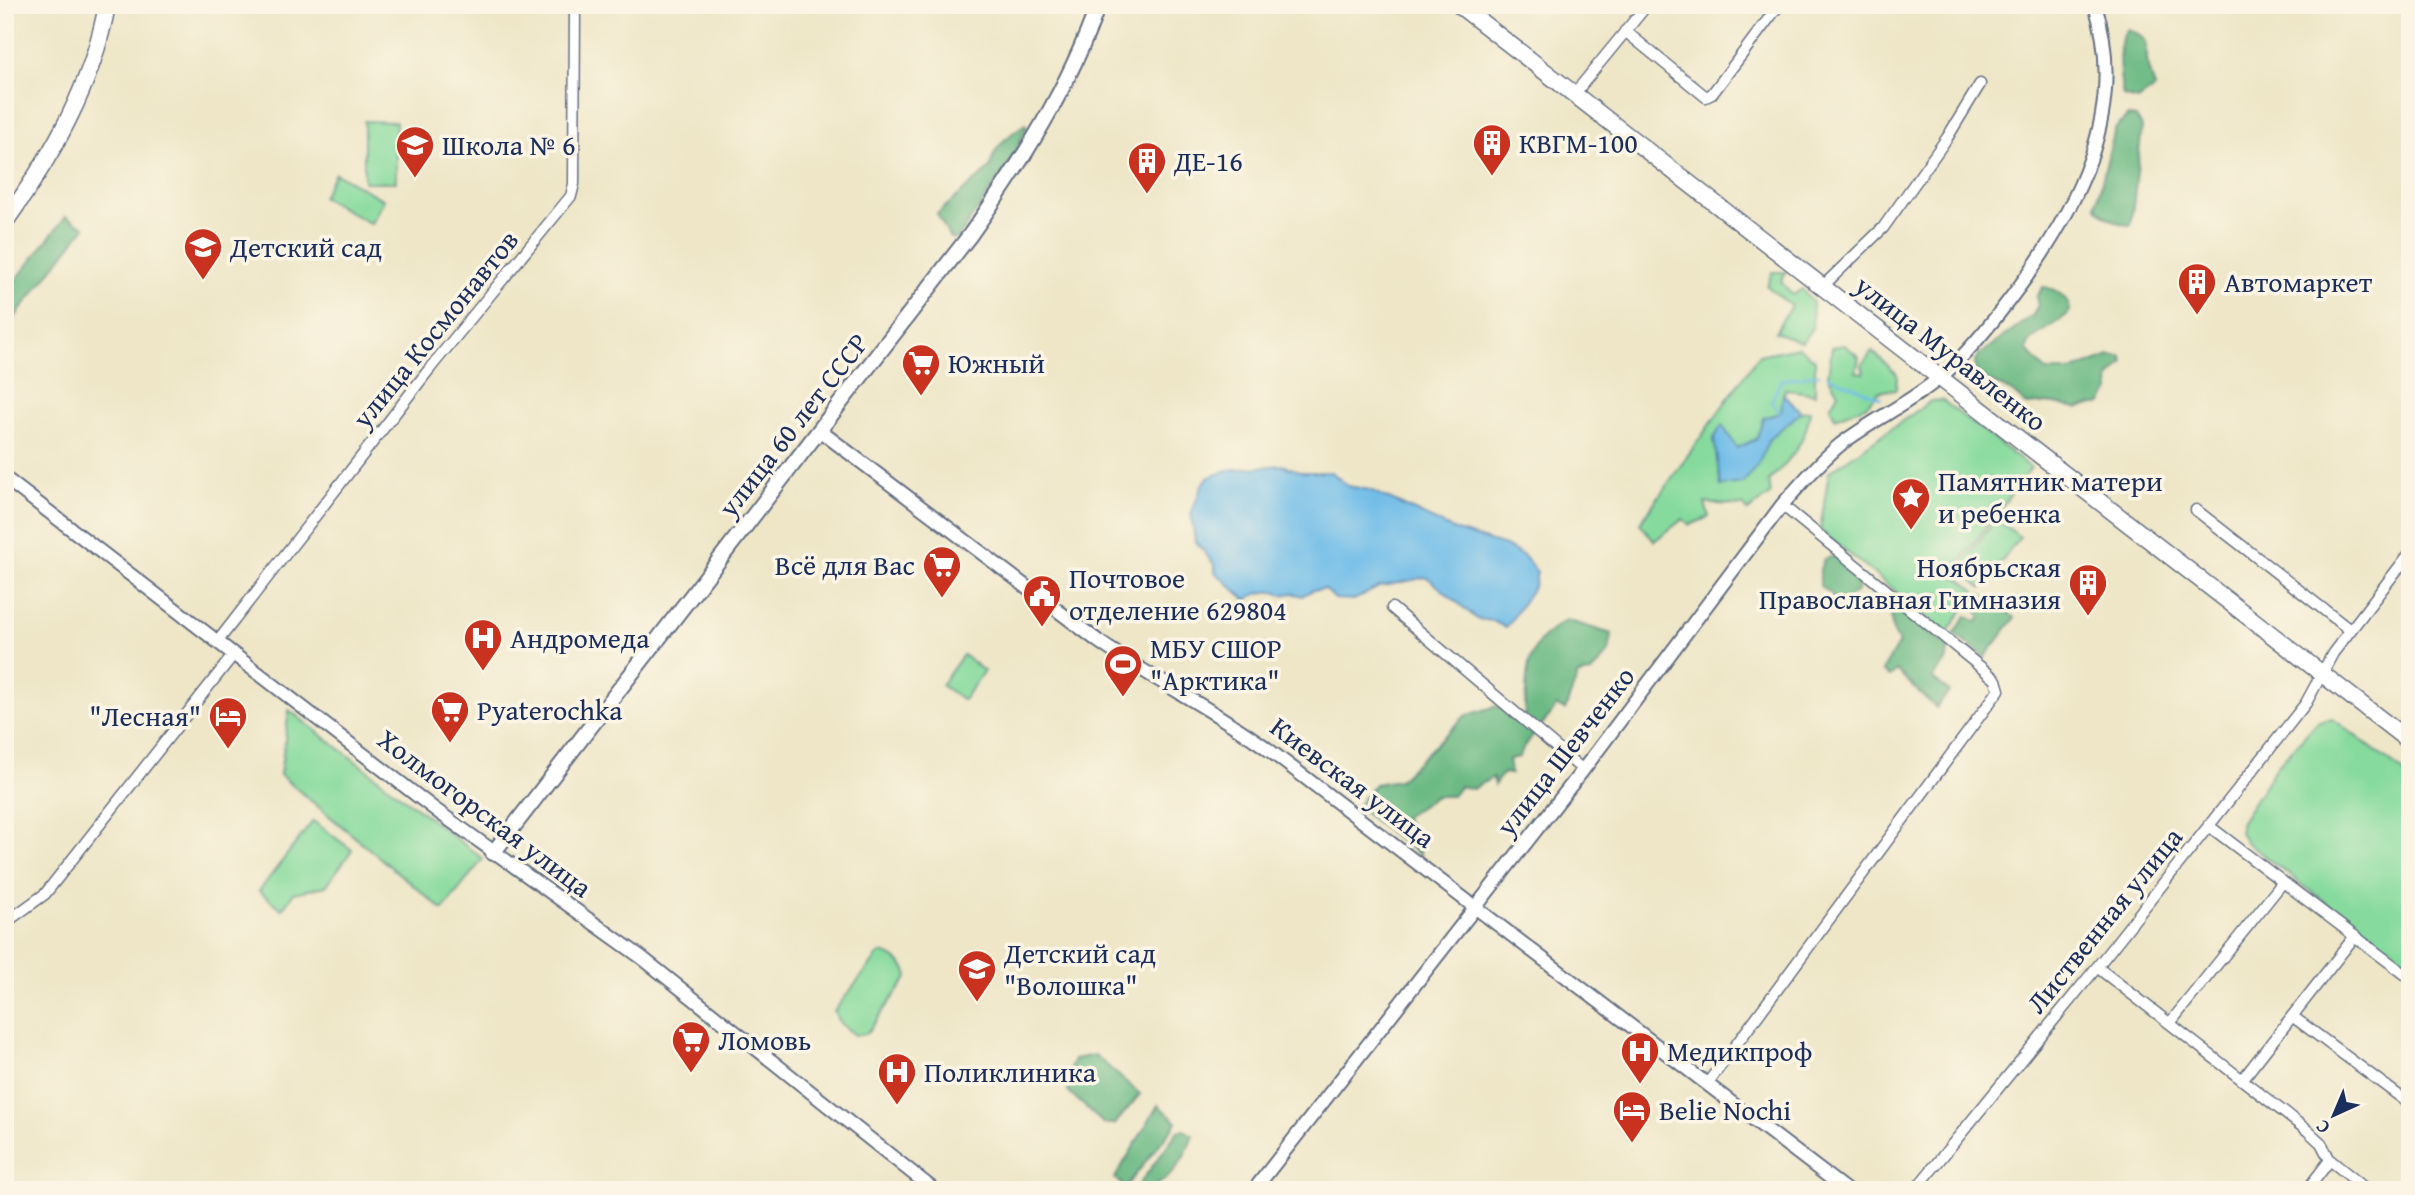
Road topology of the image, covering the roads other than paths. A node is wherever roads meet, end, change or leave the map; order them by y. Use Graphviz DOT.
graph roads {
  1 [pos="107,5"];
  2 [pos="575,5"];
  3 [pos="1098,5"];
  4 [pos="1460,5"];
  5 [pos="1647,5"];
  6 [pos="1779,5"];
  7 [pos="2095,5"];
  8 [pos="1625,32"];
  9 [pos="1980,84"];
  10 [pos="1574,93"];
  11 [pos="5,222"];
  12 [pos="1823,286"];
  13 [pos="1940,377"];
  14 [pos="819,430"];
  15 [pos="5,478"];
  16 [pos="1782,505"];
  17 [pos="2196,510"];
  18 [pos="2410,553"];
  19 [pos="1392,608"];
  20 [pos="2350,630"];
  21 [pos="218,641"];
  22 [pos="234,654"];
  23 [pos="2321,674"];
  24 [pos="2410,742"];
  25 [pos="1583,770"];
  26 [pos="2208,826"];
  27 [pos="493,853"];
  28 [pos="2283,882"];
  29 [pos="1476,905"];
  30 [pos="5,923"];
  31 [pos="2355,936"];
  32 [pos="2097,967"];
  33 [pos="2410,978"];
  34 [pos="2292,1016"];
  35 [pos="2170,1023"];
  36 [pos="2242,1080"];
  37 [pos="1707,1084"];
  38 [pos="2410,1104"];
  39 [pos="2330,1160"];
  40 [pos="1254,1189"];
  41 [pos="934,1190"];
  42 [pos="1846,1190"];
  43 [pos="1915,1190"];
  44 [pos="2307,1190"];
  45 [pos="2367,1190"];
  1 -- 11 [label="main road"];
  2 -- 21 [label="street, улица Космонавтов"];
  3 -- 14 [label="main road, улица 60 лет СССР"];
  4 -- 10 [label="main road, улица Муравленко"];
  5 -- 8 [label="street"];
  6 -- 8 [label="street"];
  7 -- 13 [label="street, улица Шевченко"];
  8 -- 10 [label="street"];
  9 -- 12 [label="street"];
  10 -- 12 [label="main road, улица Муравленко"];
  12 -- 13 [label="main road, улица Муравленко"];
  13 -- 16 [label="street, улица Шевченко"];
  13 -- 23 [label="main road, улица Муравленко"];
  14 -- 27 [label="main road, улица 60 лет СССР"];
  14 -- 29 [label="street, Киевская улица"];
  15 -- 21 [label="street, Холмогорская улица"];
  16 -- 25 [label="street, улица Шевченко"];
  16 -- 37 [label="street"];
  17 -- 20 [label="street"];
  18 -- 20 [label="street, Лиственная улица"];
  19 -- 25 [label="street"];
  20 -- 23 [label="street, Лиственная улица"];
  21 -- 22 [label="street, Холмогорская улица"];
  22 -- 27 [label="street, Холмогорская улица"];
  22 -- 30 [label="street"];
  23 -- 24 [label="main road, улица Муравленко"];
  23 -- 26 [label="street, Лиственная улица"];
  25 -- 29 [label="street, улица Шевченко"];
  26 -- 28 [label="street"];
  26 -- 32 [label="street, Лиственная улица"];
  27 -- 41 [label="street, Холмогорская улица"];
  28 -- 31 [label="street"];
  28 -- 35 [label="street"];
  29 -- 37 [label="street, Киевская улица"];
  29 -- 40 [label="street, улица Шевченко"];
  31 -- 33 [label="street"];
  31 -- 34 [label="street"];
  32 -- 35 [label="street"];
  32 -- 43 [label="street, Лиственная улица"];
  34 -- 36 [label="street"];
  34 -- 38 [label="street"];
  35 -- 36 [label="street"];
  36 -- 39 [label="street"];
  37 -- 42 [label="street, Киевская улица"];
  39 -- 44 [label="street"];
  39 -- 45 [label="street"];
}
